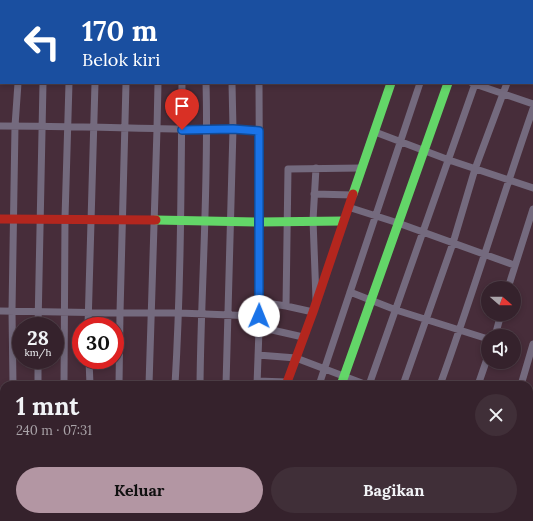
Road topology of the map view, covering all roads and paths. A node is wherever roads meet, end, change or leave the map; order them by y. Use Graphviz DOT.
graph roads {
  1 [pos="18,84"];
  2 [pos="43,84"];
  3 [pos="69,84"];
  4 [pos="95,84"];
  5 [pos="126,84"];
  6 [pos="158,84"];
  7 [pos="182,84"];
  8 [pos="206,84"];
  9 [pos="232,84"];
  10 [pos="259,84"];
  11 [pos="391,84"];
  12 [pos="420,84"];
  13 [pos="448,84"];
  14 [pos="474,84"];
  15 [pos="507,84"];
  16 [pos="503,94"];
  17 [pos="533,104"];
  18 [pos="533,109"];
  19 [pos="0,126"];
  20 [pos="15,126"];
  21 [pos="67,126"];
  22 [pos="41,127"];
  23 [pos="93,128"];
  24 [pos="124,128"];
  25 [pos="158,129"];
  26 [pos="233,129"];
  27 [pos="182,130"];
  28 [pos="207,130"];
  29 [pos="259,131"];
  30 [pos="375,132"];
  31 [pos="400,142"];
  32 [pos="424,151"];
  33 [pos="449,160"];
  34 [pos="316,168"];
  35 [pos="361,168"];
  36 [pos="475,170"];
  37 [pos="508,180"];
  38 [pos="533,188"];
  39 [pos="314,194"];
  40 [pos="353,195"];
  41 [pos="348,207"];
  42 [pos="533,209"];
  43 [pos="375,216"];
  44 [pos="40,218"];
  45 [pos="66,218"];
  46 [pos="0,219"];
  47 [pos="14,219"];
  48 [pos="92,219"];
  49 [pos="122,219"];
  50 [pos="154,220"];
  51 [pos="313,220"];
  52 [pos="181,221"];
  53 [pos="230,221"];
  54 [pos="343,221"];
  55 [pos="205,222"];
  56 [pos="259,222"];
  57 [pos="287,222"];
  58 [pos="398,223"];
  59 [pos="423,232"];
  60 [pos="453,243"];
  61 [pos="485,254"];
  62 [pos="514,265"];
  63 [pos="510,281"];
  64 [pos="350,292"];
  65 [pos="371,301"];
  66 [pos="260,302"];
  67 [pos="286,306"];
  68 [pos="315,308"];
  69 [pos="0,310"];
  70 [pos="396,310"];
  71 [pos="12,311"];
  72 [pos="38,311"];
  73 [pos="65,312"];
  74 [pos="88,312"];
  75 [pos="152,312"];
  76 [pos="120,313"];
  77 [pos="179,313"];
  78 [pos="201,314"];
  79 [pos="228,315"];
  80 [pos="259,316"];
  81 [pos="38,317"];
  82 [pos="88,317"];
  83 [pos="426,319"];
  84 [pos="259,327"];
  85 [pos="460,330"];
  86 [pos="303,337"];
  87 [pos="481,337"];
  88 [pos="533,344"];
  89 [pos="258,355"];
  90 [pos="296,358"];
  91 [pos="38,369"];
  92 [pos="89,369"];
  93 [pos="325,369"];
  94 [pos="484,369"];
  95 [pos="13,381"];
  96 [pos="38,381"];
  97 [pos="64,381"];
  98 [pos="90,381"];
  99 [pos="119,381"];
  100 [pos="149,381"];
  101 [pos="175,381"];
  102 [pos="200,381"];
  103 [pos="226,381"];
  104 [pos="257,381"];
  105 [pos="287,381"];
  106 [pos="320,381"];
  107 [pos="342,381"];
  108 [pos="369,381"];
  109 [pos="404,381"];
  110 [pos="441,381"];
  111 [pos="479,381"];
  112 [pos="522,381"];
  1 -- 20 [label="street"];
  2 -- 22 [label="street"];
  3 -- 21 [label="street"];
  4 -- 23 [label="street"];
  5 -- 24 [label="street"];
  6 -- 25 [label="street"];
  7 -- 27 [label="street"];
  8 -- 28 [label="street"];
  9 -- 26 [label="street"];
  10 -- 29 [label="street"];
  11 -- 30 [label="street"];
  12 -- 31 [label="street"];
  13 -- 32 [label="street"];
  14 -- 16 [label="street"];
  14 -- 33 [label="street"];
  15 -- 16 [label="street"];
  16 -- 17 [label="street"];
  16 -- 36 [label="street"];
  18 -- 37 [label="street"];
  19 -- 20 [label="street"];
  20 -- 22 [label="street"];
  20 -- 47 [label="street"];
  21 -- 22 [label="street"];
  21 -- 23 [label="street"];
  21 -- 45 [label="street"];
  22 -- 44 [label="street"];
  23 -- 24 [label="street"];
  23 -- 48 [label="street"];
  24 -- 25 [label="street"];
  24 -- 49 [label="street"];
  25 -- 27 [label="street"];
  25 -- 50 [label="street"];
  26 -- 28 [label="street"];
  26 -- 29 [label="street"];
  26 -- 53 [label="street"];
  27 -- 28 [label="street"];
  27 -- 52 [label="street"];
  28 -- 55 [label="street"];
  29 -- 56 [label="street"];
  30 -- 31 [label="street"];
  30 -- 35 [label="street"];
  31 -- 32 [label="street"];
  31 -- 43 [label="street"];
  32 -- 33 [label="street"];
  32 -- 58 [label="street"];
  33 -- 36 [label="street"];
  33 -- 59 [label="street"];
  34 -- 35 [label="street"];
  34 -- 39 [label="street"];
  34 -- 57 [label="street"];
  35 -- 40 [label="street"];
  36 -- 37 [label="street"];
  36 -- 60 [label="street"];
  37 -- 38 [label="street"];
  37 -- 61 [label="street"];
  39 -- 40 [label="street"];
  39 -- 51 [label="street"];
  40 -- 41 [label="street"];
  41 -- 43 [label="street"];
  41 -- 54 [label="street"];
  42 -- 62 [label="street"];
  43 -- 58 [label="street"];
  43 -- 64 [label="street"];
  44 -- 45 [label="street"];
  44 -- 47 [label="street"];
  44 -- 72 [label="street"];
  45 -- 48 [label="street"];
  45 -- 73 [label="street"];
  46 -- 47 [label="street"];
  47 -- 71 [label="street"];
  48 -- 49 [label="street"];
  48 -- 74 [label="street"];
  49 -- 50 [label="street"];
  49 -- 76 [label="street"];
  50 -- 52 [label="street"];
  50 -- 75 [label="street"];
  51 -- 54 [label="street"];
  51 -- 57 [label="street"];
  51 -- 68 [label="street"];
  52 -- 55 [label="street"];
  52 -- 77 [label="street"];
  53 -- 55 [label="street"];
  53 -- 56 [label="street"];
  53 -- 79 [label="street"];
  54 -- 68 [label="street"];
  55 -- 78 [label="street"];
  56 -- 57 [label="street"];
  56 -- 66 [label="street"];
  57 -- 67 [label="street"];
  58 -- 59 [label="street"];
  58 -- 65 [label="street"];
  59 -- 60 [label="street"];
  59 -- 70 [label="street"];
  60 -- 61 [label="street"];
  60 -- 83 [label="street"];
  61 -- 62 [label="street"];
  61 -- 85 [label="street"];
  62 -- 63 [label="street"];
  64 -- 65 [label="street"];
  64 -- 93 [label="street"];
  65 -- 70 [label="street"];
  65 -- 107 [label="street"];
  66 -- 67 [label="street"];
  66 -- 80 [label="street"];
  67 -- 68 [label="street"];
  68 -- 86 [label="street"];
  69 -- 71 [label="street"];
  70 -- 83 [label="street"];
  70 -- 108 [label="street"];
  71 -- 72 [label="street"];
  71 -- 95 [label="street"];
  72 -- 73 [label="street"];
  72 -- 81 [label="street"];
  73 -- 74 [label="street"];
  73 -- 97 [label="street"];
  74 -- 76 [label="street"];
  74 -- 82 [label="street"];
  75 -- 76 [label="street"];
  75 -- 77 [label="street"];
  75 -- 100 [label="street"];
  76 -- 99 [label="street"];
  77 -- 78 [label="street"];
  77 -- 101 [label="street"];
  78 -- 79 [label="street"];
  78 -- 102 [label="street"];
  79 -- 80 [label="street"];
  79 -- 103 [label="street"];
  80 -- 84 [label="street"];
  83 -- 85 [label="street"];
  83 -- 109 [label="street"];
  84 -- 86 [label="street"];
  84 -- 89 [label="street"];
  85 -- 87 [label="street"];
  85 -- 110 [label="street"];
  86 -- 90 [label="street"];
  88 -- 112 [label="street"];
  89 -- 90 [label="street"];
  89 -- 104 [label="street"];
  90 -- 93 [label="street"];
  90 -- 105 [label="street"];
  91 -- 96 [label="street"];
  92 -- 98 [label="street"];
  93 -- 106 [label="street"];
  93 -- 107 [label="street"];
  94 -- 111 [label="street"];
}
